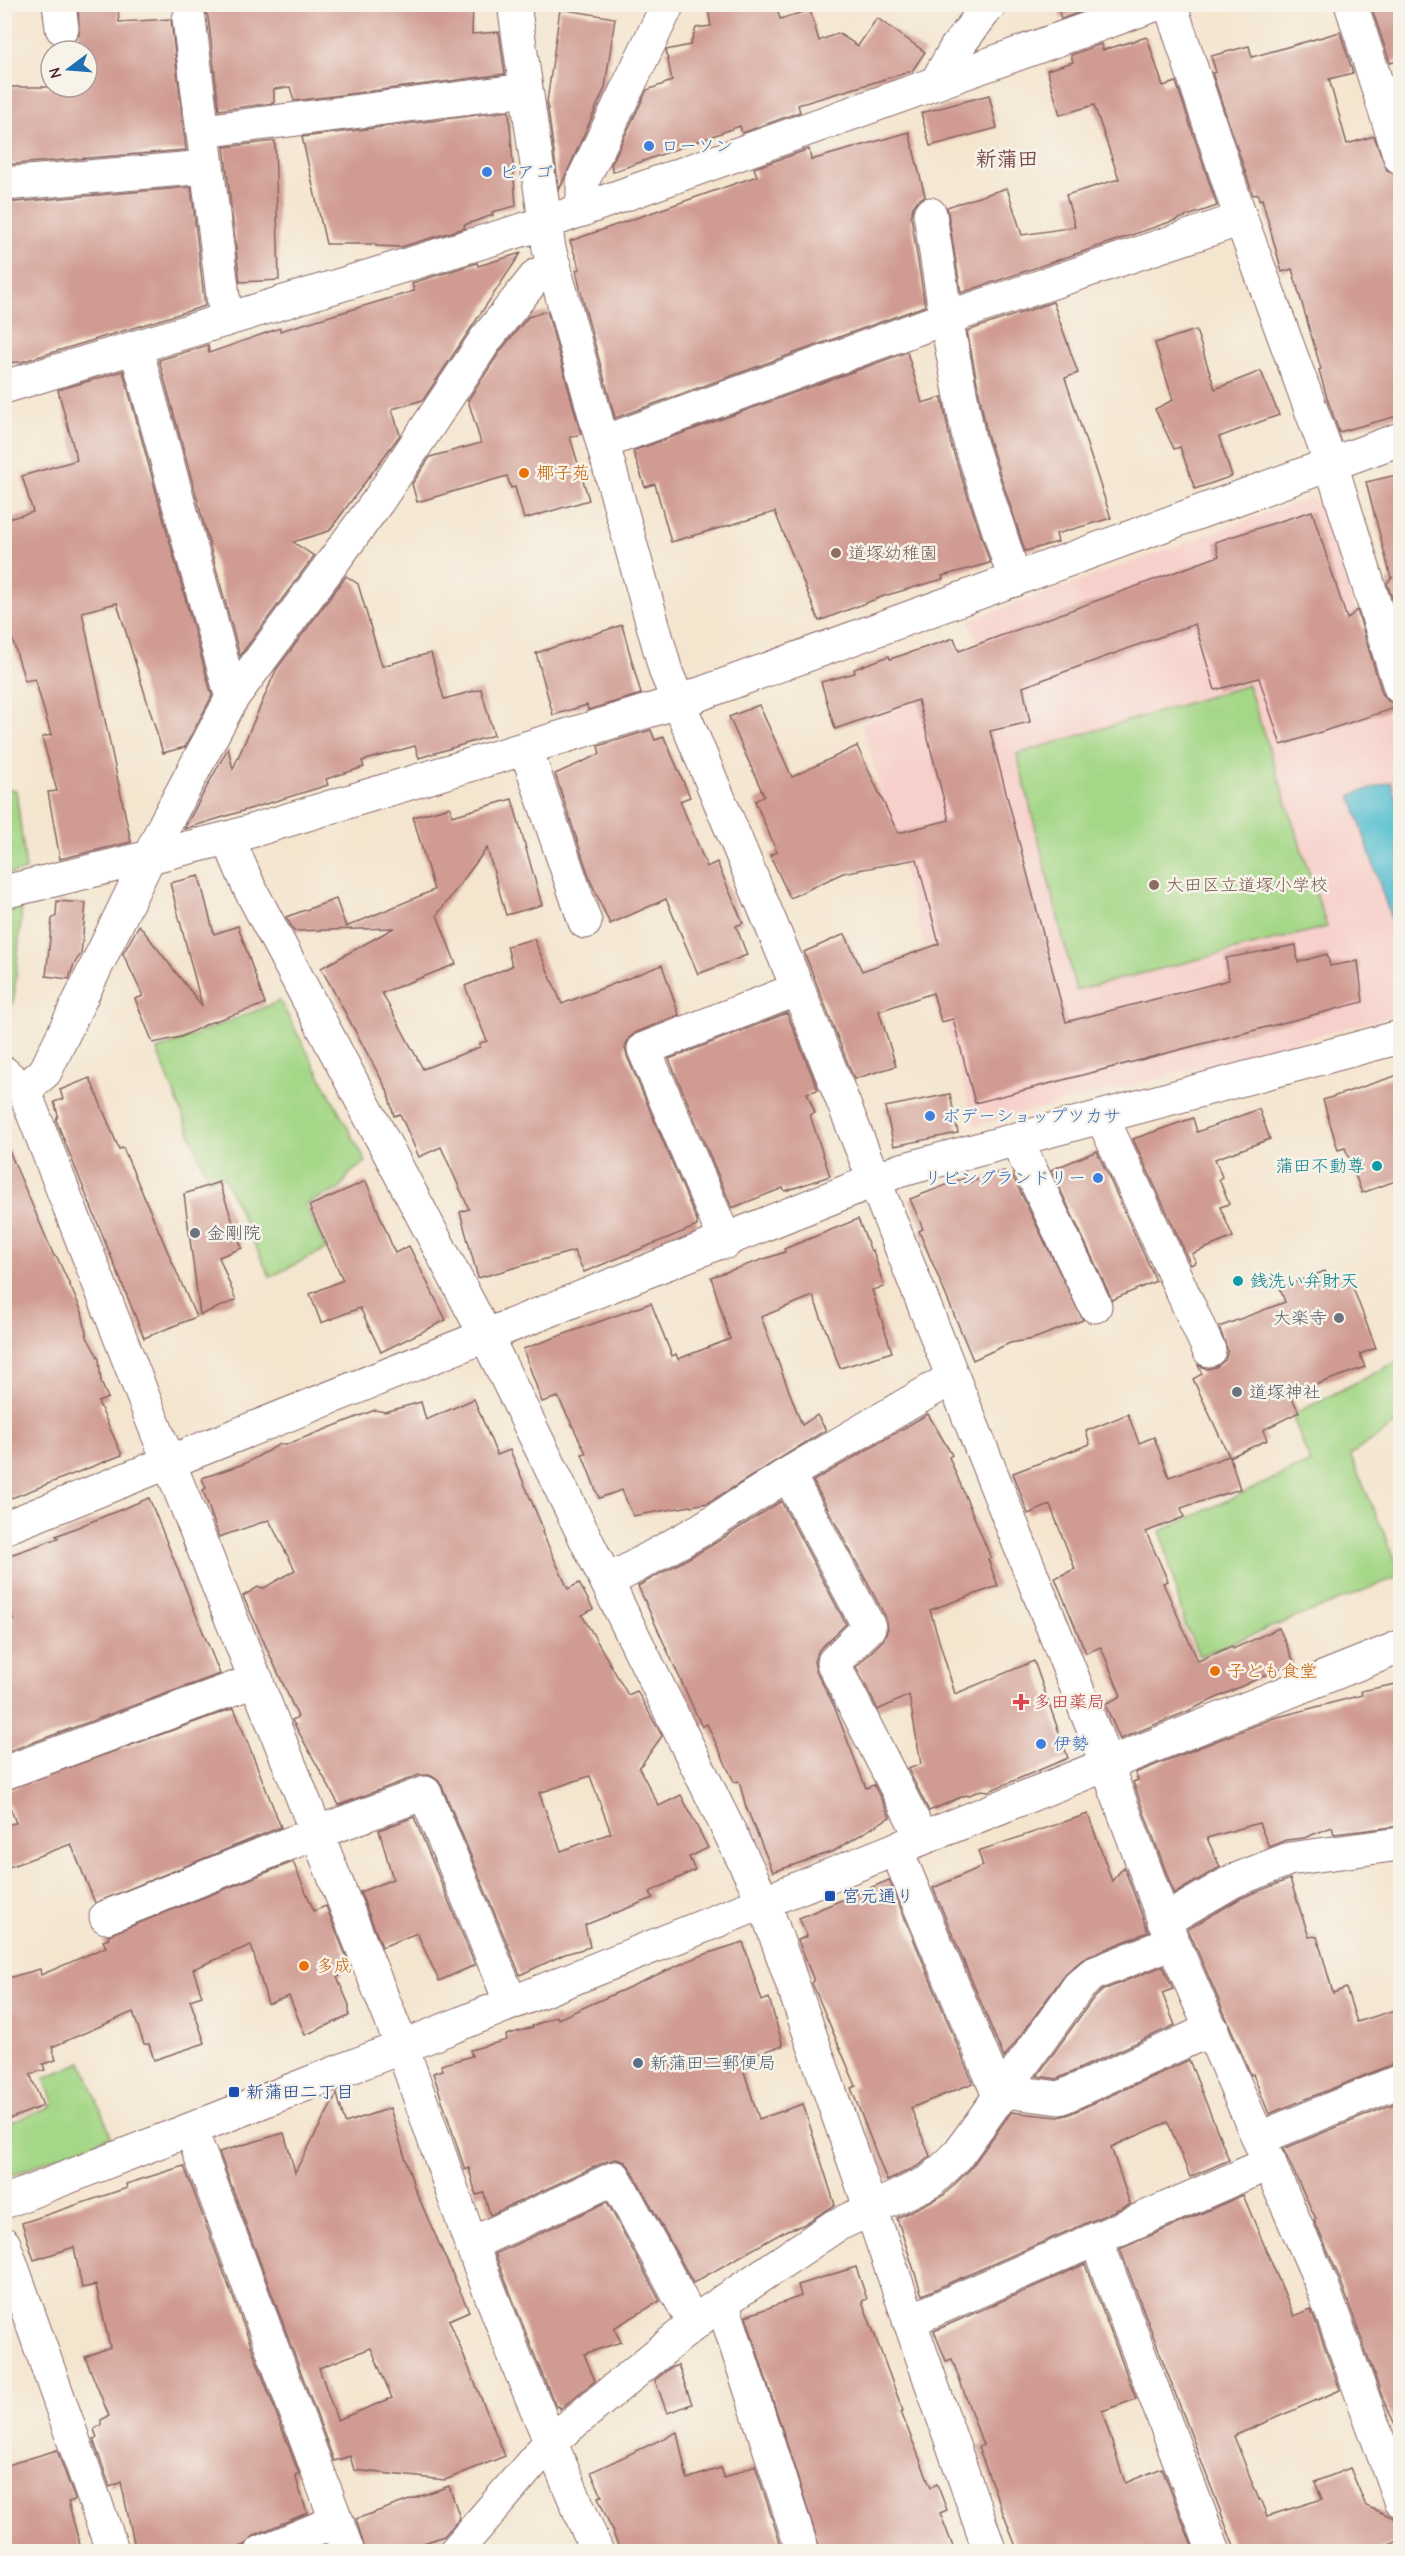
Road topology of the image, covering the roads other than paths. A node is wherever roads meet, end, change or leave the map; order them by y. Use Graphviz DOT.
graph roads {
  1 [pos="514,4"];
  2 [pos="668,4"];
  3 [pos="990,4"];
  4 [pos="1157,4"];
  5 [pos="1170,4"];
  6 [pos="1351,4"];
  7 [pos="189,19"];
  8 [pos="936,83"];
  9 [pos="525,90"];
  10 [pos="203,131"];
  11 [pos="1401,157"];
  12 [pos="207,167"];
  13 [pos="4,184"];
  14 [pos="583,210"];
  15 [pos="930,214"];
  16 [pos="1241,219"];
  17 [pos="545,223"];
  18 [pos="555,267"];
  19 [pos="946,318"];
  20 [pos="226,320"];
  21 [pos="136,348"];
  22 [pos="4,387"];
  23 [pos="1401,439"];
  24 [pos="604,442"];
  25 [pos="1331,464"];
  26 [pos="1015,580"];
  27 [pos="1401,687"];
  28 [pos="232,698"];
  29 [pos="678,702"];
  30 [pos="526,749"];
  31 [pos="228,838"];
  32 [pos="148,859"];
  33 [pos="4,892"];
  34 [pos="585,922"];
  35 [pos="798,989"];
  36 [pos="1401,1037"];
  37 [pos="14,1082"];
  38 [pos="1102,1117"];
  39 [pos="1016,1139"];
  40 [pos="873,1182"];
  41 [pos="726,1242"];
  42 [pos="1095,1306"];
  43 [pos="486,1336"];
  44 [pos="1209,1350"];
  45 [pos="952,1378"];
  46 [pos="169,1462"];
  47 [pos="788,1474"];
  48 [pos="4,1528"];
  49 [pos="608,1582"];
  50 [pos="1401,1647"];
  51 [pos="257,1680"];
  52 [pos="1107,1765"];
  53 [pos="4,1773"];
  54 [pos="316,1833"];
  55 [pos="909,1844"];
  56 [pos="1401,1844"];
  57 [pos="764,1902"];
  58 [pos="106,1917"];
  59 [pos="1169,1931"];
  60 [pos="511,2003"];
  61 [pos="1212,2029"];
  62 [pos="402,2047"];
  63 [pos="1401,2081"];
  64 [pos="1002,2095"];
  65 [pos="191,2130"];
  66 [pos="1265,2151"];
  67 [pos="4,2202"];
  68 [pos="869,2209"];
  69 [pos="1096,2239"];
  70 [pos="4,2244"];
  71 [pos="471,2244"];
  72 [pos="722,2302"];
  73 [pos="909,2320"];
  74 [pos="694,2324"];
  75 [pos="550,2442"];
  76 [pos="1401,2500"];
  77 [pos="337,2522"];
  78 [pos="113,2552"];
  79 [pos="262,2552"];
  80 [pos="348,2552"];
  81 [pos="455,2552"];
  82 [pos="597,2552"];
  83 [pos="803,2552"];
  84 [pos="990,2552"];
  85 [pos="1214,2552"];
  1 -- 9 [label="street"];
  2 -- 14 [label="street"];
  3 -- 8 [label="street"];
  4 -- 8 [label="street"];
  5 -- 16 [label="street"];
  6 -- 11 [label="street"];
  7 -- 10 [label="street"];
  8 -- 14 [label="street"];
  9 -- 10 [label="street"];
  9 -- 17 [label="street"];
  10 -- 12 [label="street"];
  12 -- 13 [label="street"];
  12 -- 20 [label="street"];
  14 -- 17 [label="street"];
  15 -- 19 [label="street"];
  16 -- 19 [label="street"];
  16 -- 25 [label="street"];
  17 -- 18 [label="street"];
  17 -- 20 [label="street"];
  18 -- 24 [label="street"];
  18 -- 28 [label="street"];
  19 -- 24 [label="street"];
  19 -- 26 [label="street"];
  20 -- 21 [label="street"];
  21 -- 22 [label="street"];
  21 -- 28 [label="street"];
  23 -- 25 [label="street"];
  24 -- 29 [label="street"];
  25 -- 26 [label="street"];
  25 -- 27 [label="street"];
  26 -- 29 [label="street"];
  28 -- 32 [label="street"];
  29 -- 30 [label="street"];
  29 -- 35 [label="street"];
  30 -- 31 [label="street"];
  30 -- 34 [label="street"];
  31 -- 32 [label="street"];
  31 -- 43 [label="street"];
  32 -- 33 [label="street"];
  32 -- 37 [label="street"];
  35 -- 40 [label="street"];
  35 -- 41 [label="street"];
  36 -- 38 [label="street"];
  37 -- 46 [label="street"];
  38 -- 39 [label="street"];
  38 -- 44 [label="street"];
  39 -- 40 [label="street"];
  39 -- 42 [label="street"];
  40 -- 41 [label="street"];
  40 -- 45 [label="street"];
  41 -- 43 [label="street"];
  43 -- 46 [label="street"];
  43 -- 49 [label="street"];
  45 -- 47 [label="street"];
  45 -- 52 [label="street"];
  46 -- 48 [label="street"];
  46 -- 51 [label="street"];
  47 -- 49 [label="street"];
  47 -- 55 [label="street"];
  49 -- 57 [label="street"];
  50 -- 52 [label="street"];
  51 -- 53 [label="street"];
  51 -- 54 [label="street"];
  52 -- 55 [label="street"];
  52 -- 59 [label="street"];
  54 -- 58 [label="street"];
  54 -- 60 [label="street"];
  54 -- 62 [label="street"];
  55 -- 57 [label="street"];
  55 -- 64 [label="street"];
  56 -- 59 [label="street"];
  57 -- 60 [label="street"];
  57 -- 68 [label="street"];
  59 -- 61 [label="street"];
  59 -- 64 [label="street"];
  60 -- 62 [label="street"];
  61 -- 64 [label="street"];
  61 -- 66 [label="street"];
  62 -- 65 [label="street"];
  62 -- 71 [label="street"];
  63 -- 66 [label="street"];
  64 -- 68 [label="street"];
  65 -- 67 [label="street"];
  65 -- 77 [label="street"];
  66 -- 69 [label="street"];
  66 -- 76 [label="street"];
  68 -- 72 [label="street"];
  68 -- 73 [label="street"];
  69 -- 73 [label="street"];
  69 -- 85 [label="street"];
  70 -- 78 [label="street"];
  71 -- 74 [label="street"];
  71 -- 75 [label="street"];
  72 -- 74 [label="street"];
  72 -- 83 [label="street"];
  73 -- 84 [label="street"];
  74 -- 75 [label="street"];
  75 -- 81 [label="street"];
  75 -- 82 [label="street"];
  77 -- 79 [label="street"];
  77 -- 80 [label="street"];
}
